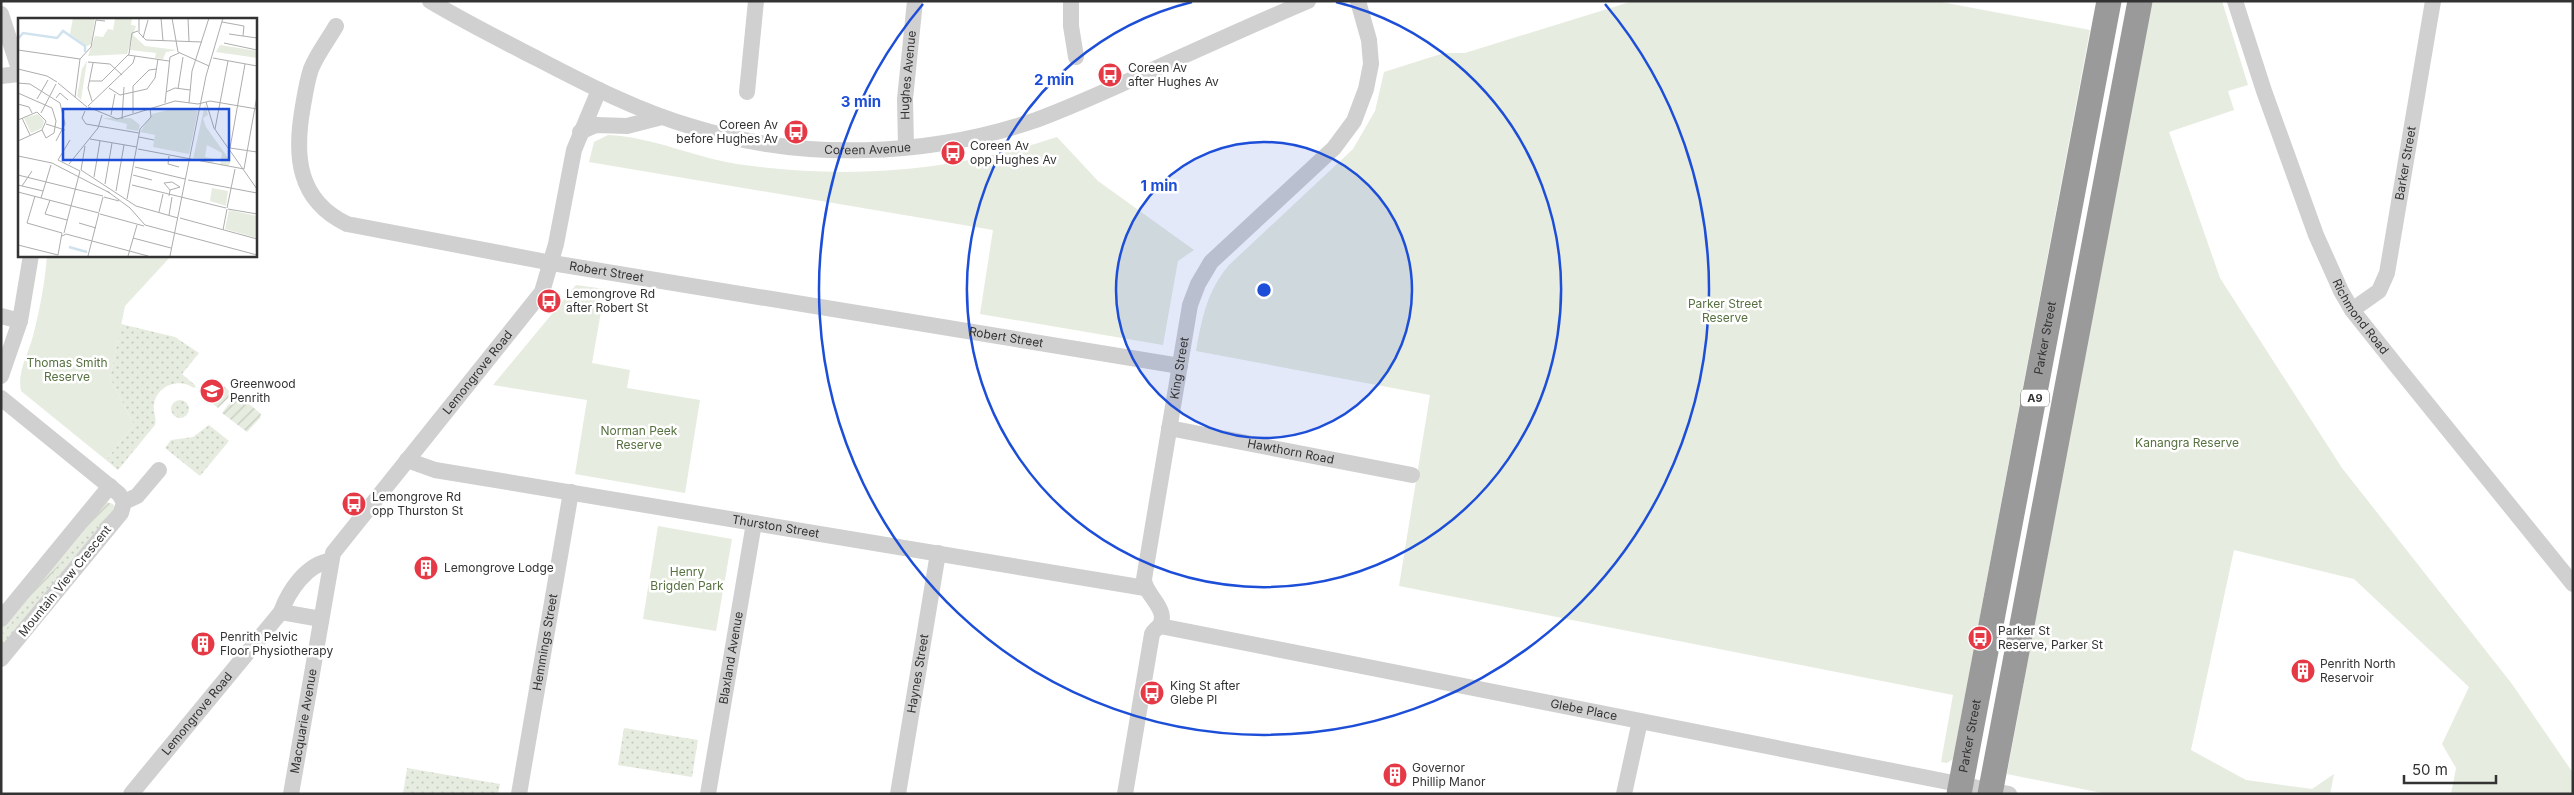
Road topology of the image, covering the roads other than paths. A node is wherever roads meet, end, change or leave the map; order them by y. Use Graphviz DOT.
graph roads {
  1 [pos="430,1"];
  2 [pos="756,1"];
  3 [pos="915,1"];
  4 [pos="1071,1"];
  5 [pos="1308,1"];
  6 [pos="1358,1"];
  7 [pos="2109,1"];
  8 [pos="2140,1"];
  9 [pos="2234,1"];
  10 [pos="2433,1"];
  11 [pos="1,14"];
  12 [pos="336,26"];
  13 [pos="1076,57"];
  14 [pos="18,66"];
  15 [pos="18,74"];
  16 [pos="1,76"];
  17 [pos="599,90"];
  18 [pos="747,92"];
  19 [pos="662,117"];
  20 [pos="580,132"];
  21 [pos="906,147"];
  22 [pos="31,256"];
  23 [pos="552,263"];
  24 [pos="2352,310"];
  25 [pos="1,316"];
  26 [pos="20,321"];
  27 [pos="1180,366"];
  28 [pos="1,376"];
  29 [pos="1,398"];
  30 [pos="1169,428"];
  31 [pos="407,460"];
  32 [pos="159,470"];
  33 [pos="1412,476"];
  34 [pos="110,486"];
  35 [pos="570,492"];
  36 [pos="124,502"];
  37 [pos="754,523"];
  38 [pos="938,553"];
  39 [pos="330,561"];
  40 [pos="2573,584"];
  41 [pos="1145,588"];
  42 [pos="281,612"];
  43 [pos="1,619"];
  44 [pos="321,619"];
  45 [pos="1160,626"];
  46 [pos="1,659"];
  47 [pos="1640,721"];
  48 [pos="1960,789"];
  49 [pos="1997,793"];
  50 [pos="131,794"];
  51 [pos="291,794"];
  52 [pos="519,794"];
  53 [pos="708,794"];
  54 [pos="898,794"];
  55 [pos="1125,794"];
  56 [pos="1624,794"];
  1 -- 17 [label="street, Coreen Avenue"];
  2 -- 18 [label="street"];
  3 -- 21 [label="street, Hughes Avenue"];
  4 -- 13 [label="street"];
  5 -- 21 [label="street, Coreen Avenue"];
  6 -- 27 [label="street, King Street"];
  7 -- 48 [label="highway, Parker Street / A9"];
  8 -- 49 [label="highway, A9"];
  9 -- 24 [label="street, Richmond Road"];
  10 -- 24 [label="street, Barker Street"];
  11 -- 14 [label="street"];
  12 -- 23 [label="street, Robert Street"];
  15 -- 16 [label="street"];
  17 -- 19 [label="street, Coreen Avenue"];
  17 -- 20 [label="street, Lemongrove Road"];
  19 -- 20 [label="street"];
  19 -- 21 [label="street, Coreen Avenue"];
  20 -- 23 [label="street, Lemongrove Road"];
  22 -- 26 [label="street"];
  23 -- 27 [label="street, Robert Street"];
  23 -- 31 [label="street, Lemongrove Road"];
  24 -- 40 [label="street, Richmond Road"];
  25 -- 26 [label="street"];
  26 -- 28 [label="street"];
  27 -- 30 [label="street, King Street"];
  29 -- 34 [label="street"];
  30 -- 33 [label="street, Hawthorn Road"];
  30 -- 41 [label="street, King Street"];
  31 -- 35 [label="street, Thurston Street"];
  31 -- 39 [label="street, Lemongrove Road"];
  32 -- 36 [label="street, Mountain View Crescent"];
  34 -- 36 [label="street"];
  34 -- 43 [label="street, Mountain View Crescent"];
  35 -- 37 [label="street, Thurston Street"];
  35 -- 52 [label="street, Hemmings Street"];
  36 -- 46 [label="street, Mountain View Crescent"];
  37 -- 38 [label="street, Thurston Street"];
  37 -- 53 [label="street, Blaxland Avenue"];
  38 -- 41 [label="street, Thurston Street"];
  38 -- 54 [label="street, Haynes Street"];
  39 -- 42 [label="street, Lemongrove Road"];
  39 -- 44 [label="street, Macquarie Avenue"];
  41 -- 45 [label="street"];
  42 -- 44 [label="street"];
  42 -- 50 [label="street, Lemongrove Road"];
  44 -- 51 [label="street, Macquarie Avenue"];
  45 -- 47 [label="street, Glebe Place"];
  45 -- 55 [label="street"];
  47 -- 48 [label="street, Glebe Place"];
  47 -- 56 [label="street"];
  48 -- 49 [label="street, Glebe Place"];
}
